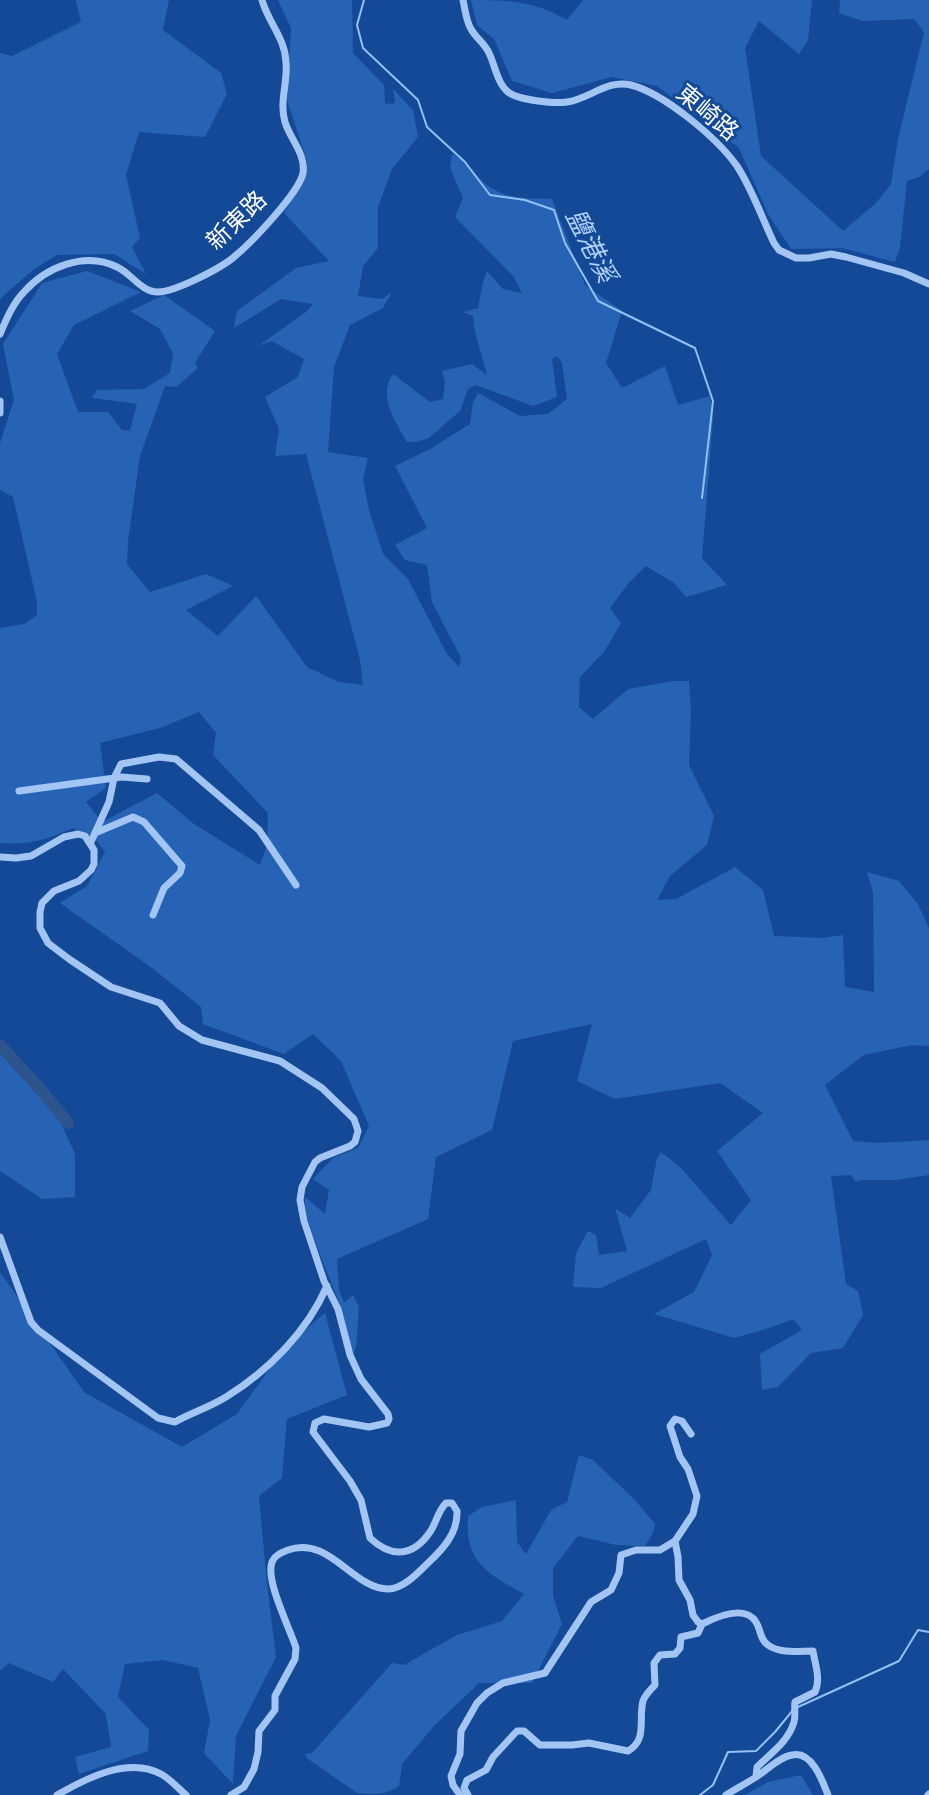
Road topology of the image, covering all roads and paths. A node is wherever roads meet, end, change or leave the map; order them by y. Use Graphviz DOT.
graph roads {
  1 [pos="262,0"];
  2 [pos="463,0"];
  3 [pos="929,284"];
  4 [pos="0,334"];
  5 [pos="0,404"];
  6 [pos="0,413"];
  7 [pos="114,778"];
  8 [pos="147,779"];
  9 [pos="19,791"];
  10 [pos="95,833"];
  11 [pos="90,844"];
  12 [pos="0,857"];
  13 [pos="296,885"];
  14 [pos="153,915"];
  15 [pos="0,1237"];
  16 [pos="327,1286"];
  17 [pos="691,1434"];
  18 [pos="675,1541"];
  19 [pos="702,1624"];
  20 [pos="756,1777"];
  21 [pos="57,1795"];
  22 [pos="186,1795"];
  23 [pos="231,1795"];
  24 [pos="460,1795"];
  25 [pos="468,1795"];
  26 [pos="726,1795"];
  27 [pos="828,1795"];
  1 -- 4 [label="street, 新東路"];
  2 -- 3 [label="street, 東崎路"];
  5 -- 6 [label="street"];
  7 -- 8 [label="street"];
  7 -- 9 [label="street"];
  7 -- 10 [label="street"];
  7 -- 13 [label="street"];
  10 -- 11 [label="street"];
  10 -- 14 [label="street"];
  11 -- 12 [label="street"];
  11 -- 16 [label="street"];
  15 -- 16 [label="street"];
  16 -- 23 [label="street"];
  17 -- 18 [label="street"];
  18 -- 19 [label="street"];
  18 -- 24 [label="street"];
  19 -- 20 [label="street"];
  19 -- 25 [label="street"];
  20 -- 26 [label="street"];
  20 -- 27 [label="street"];
  21 -- 22 [label="street"];
}
